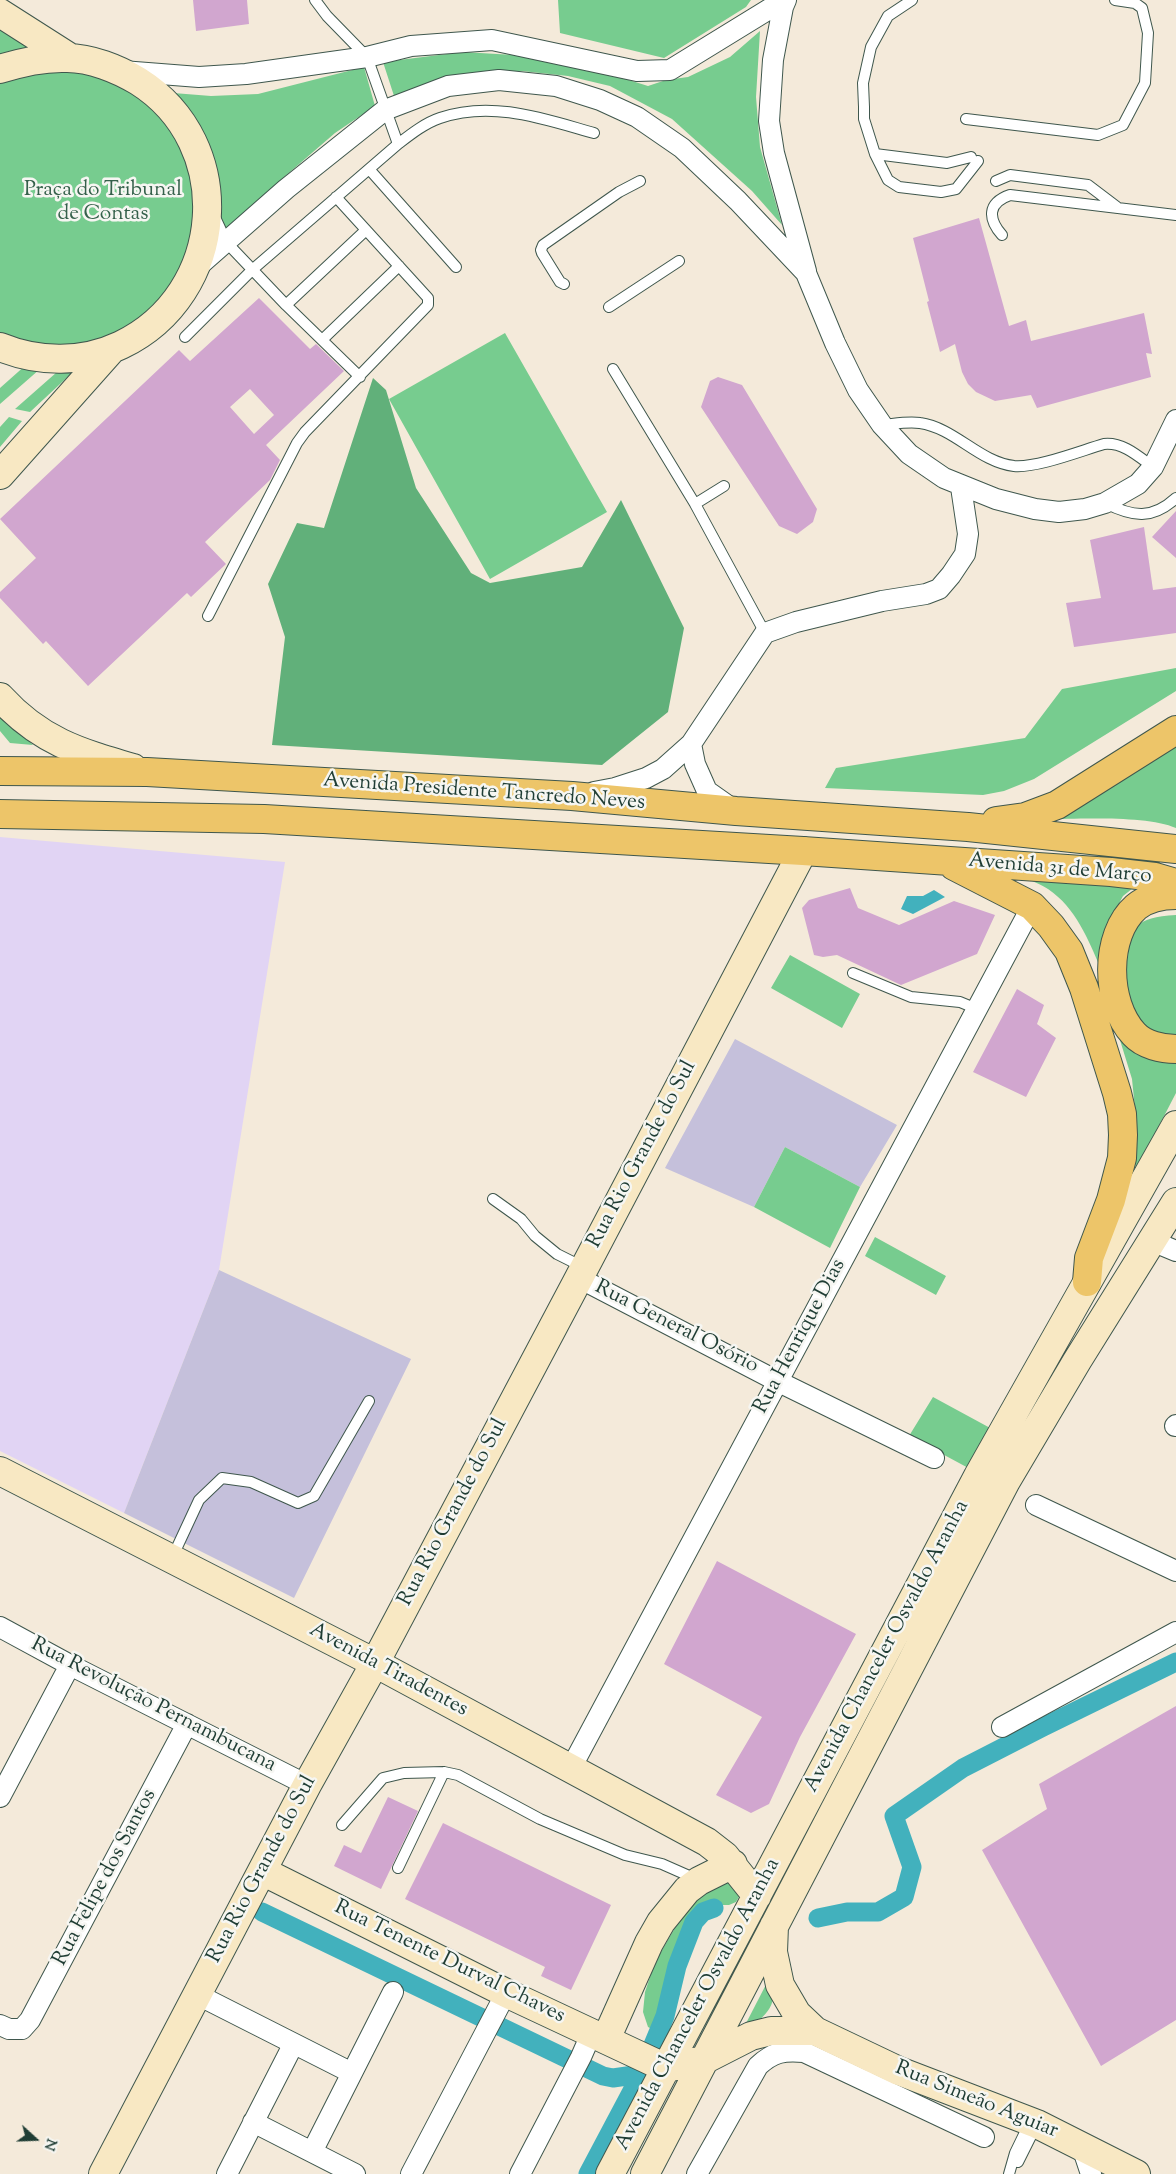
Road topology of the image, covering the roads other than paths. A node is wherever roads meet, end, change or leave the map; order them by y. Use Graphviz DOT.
graph roads {
  1 [pos="315,0"];
  2 [pos="785,0"];
  3 [pos="912,0"];
  4 [pos="1115,0"];
  5 [pos="0,13"];
  6 [pos="367,56"];
  7 [pos="69,58"];
  8 [pos="0,69"];
  9 [pos="122,71"];
  10 [pos="385,110"];
  11 [pos="966,119"];
  12 [pos="594,133"];
  13 [pos="398,144"];
  14 [pos="875,154"];
  15 [pos="369,169"];
  16 [pos="640,181"];
  17 [pos="996,181"];
  18 [pos="336,197"];
  19 [pos="206,198"];
  20 [pos="1118,208"];
  21 [pos="1176,215"];
  22 [pos="366,230"];
  23 [pos="1002,235"];
  24 [pos="227,243"];
  25 [pos="679,261"];
  26 [pos="399,266"];
  27 [pos="456,267"];
  28 [pos="195,269"];
  29 [pos="252,270"];
  30 [pos="806,274"];
  31 [pos="564,284"];
  32 [pos="286,305"];
  33 [pos="609,307"];
  34 [pos="186,337"];
  35 [pos="322,340"];
  36 [pos="0,347"];
  37 [pos="112,349"];
  38 [pos="613,369"];
  39 [pos="360,377"];
  40 [pos="1176,420"];
  41 [pos="882,425"];
  42 [pos="1153,467"];
  43 [pos="0,475"];
  44 [pos="724,486"];
  45 [pos="961,487"];
  46 [pos="1176,498"];
  47 [pos="1105,503"];
  48 [pos="695,504"];
  49 [pos="208,616"];
  50 [pos="765,633"];
  51 [pos="0,697"];
  52 [pos="1176,730"];
  53 [pos="691,744"];
  54 [pos="0,771"];
  55 [pos="147,772"];
  56 [pos="572,796"];
  57 [pos="736,811"];
  58 [pos="0,814"];
  59 [pos="968,827"];
  60 [pos="1176,849"];
  61 [pos="803,851"];
  62 [pos="944,861"];
  63 [pos="1176,883"];
  64 [pos="1176,895"];
  65 [pos="1032,906"];
  66 [pos="853,974"];
  67 [pos="977,1009"];
  68 [pos="1176,1050"];
  69 [pos="1176,1125"];
  70 [pos="492,1199"];
  71 [pos="1176,1202"];
  72 [pos="1152,1240"];
  73 [pos="1176,1252"];
  74 [pos="582,1273"];
  75 [pos="1087,1282"];
  76 [pos="777,1380"];
  77 [pos="369,1402"];
  78 [pos="934,1458"];
  79 [pos="1,1474"];
  80 [pos="1036,1505"];
  81 [pos="172,1559"];
  82 [pos="1176,1570"];
  83 [pos="0,1627"];
  84 [pos="1176,1632"];
  85 [pos="374,1663"];
  86 [pos="70,1665"];
  87 [pos="187,1724"];
  88 [pos="1002,1727"];
  89 [pos="571,1768"];
  90 [pos="444,1772"];
  91 [pos="307,1785"];
  92 [pos="0,1797"];
  93 [pos="342,1825"];
  94 [pos="733,1864"];
  95 [pos="398,1868"];
  96 [pos="262,1871"];
  97 [pos="699,1881"];
  98 [pos="757,1896"];
  99 [pos="774,1924"];
  100 [pos="393,1992"];
  101 [pos="198,1995"];
  102 [pos="501,2003"];
  103 [pos="0,2025"];
  104 [pos="815,2031"];
  105 [pos="599,2035"];
  106 [pos="293,2045"];
  107 [pos="704,2060"];
  108 [pos="652,2062"];
  109 [pos="352,2074"];
  110 [pos="253,2122"];
  111 [pos="1042,2127"];
  112 [pos="984,2137"];
  113 [pos="312,2152"];
  114 [pos="1098,2165"];
  115 [pos="104,2174"];
  116 [pos="227,2174"];
  117 [pos="355,2174"];
  118 [pos="411,2174"];
  119 [pos="520,2174"];
  120 [pos="610,2174"];
  121 [pos="645,2174"];
  122 [pos="697,2174"];
  123 [pos="1010,2174"];
  124 [pos="1136,2174"];
  1 -- 6 [label="lane"];
  2 -- 6 [label="street"];
  2 -- 30 [label="street"];
  3 -- 14 [label="lane"];
  4 -- 11 [label="lane"];
  5 -- 7 [label="street"];
  6 -- 9 [label="street"];
  6 -- 10 [label="lane"];
  7 -- 8 [label="street"];
  7 -- 9 [label="street"];
  9 -- 19 [label="street"];
  10 -- 13 [label="lane"];
  10 -- 24 [label="street"];
  10 -- 30 [label="street"];
  12 -- 13 [label="lane"];
  13 -- 15 [label="lane"];
  14 -- 14 [label="lane"];
  15 -- 18 [label="lane"];
  15 -- 27 [label="lane"];
  16 -- 31 [label="lane"];
  17 -- 20 [label="lane"];
  18 -- 22 [label="lane"];
  18 -- 29 [label="lane"];
  19 -- 24 [label="lane"];
  19 -- 28 [label="street"];
  20 -- 21 [label="lane"];
  20 -- 23 [label="lane"];
  22 -- 26 [label="lane"];
  22 -- 32 [label="lane"];
  24 -- 28 [label="street"];
  24 -- 29 [label="lane"];
  25 -- 33 [label="lane"];
  26 -- 35 [label="lane"];
  26 -- 39 [label="lane"];
  28 -- 37 [label="street"];
  29 -- 32 [label="lane"];
  29 -- 34 [label="lane"];
  30 -- 41 [label="street"];
  32 -- 35 [label="lane"];
  35 -- 39 [label="lane"];
  36 -- 37 [label="street"];
  37 -- 43 [label="street"];
  38 -- 48 [label="lane"];
  39 -- 49 [label="lane"];
  40 -- 42 [label="street"];
  41 -- 42 [label="lane"];
  41 -- 45 [label="street"];
  42 -- 47 [label="street"];
  44 -- 48 [label="lane"];
  45 -- 47 [label="street"];
  45 -- 50 [label="street"];
  46 -- 47 [label="lane"];
  48 -- 50 [label="lane"];
  50 -- 53 [label="street"];
  51 -- 55 [label="street"];
  52 -- 59 [label="main road"];
  53 -- 56 [label="street"];
  53 -- 57 [label="street"];
  54 -- 55 [label="main road, Avenida Presidente Tancredo Neves"];
  55 -- 56 [label="main road, Avenida Presidente Tancredo Neves"];
  56 -- 57 [label="main road, Avenida Presidente Tancredo Neves"];
  57 -- 59 [label="main road, Avenida Presidente Tancredo Neves"];
  58 -- 61 [label="main road, Avenida Presidente Tancredo Neves"];
  59 -- 60 [label="main road, Avenida 31 de Março"];
  61 -- 62 [label="main road, Avenida Presidente Tancredo Neves"];
  61 -- 74 [label="street, Rua Rio Grande do Sul"];
  62 -- 63 [label="main road, Avenida 31 de Março"];
  62 -- 65 [label="main road"];
  64 -- 68 [label="main road"];
  65 -- 67 [label="street, Rua Henrique Dias"];
  65 -- 75 [label="main road"];
  66 -- 67 [label="lane"];
  67 -- 76 [label="street, Rua Henrique Dias"];
  69 -- 75 [label="street, Avenida Chanceler Osvaldo Aranha"];
  70 -- 74 [label="lane"];
  71 -- 72 [label="street, Avenida Chanceler Osvaldo Aranha"];
  72 -- 73 [label="street"];
  72 -- 99 [label="street, Avenida Chanceler Osvaldo Aranha"];
  74 -- 76 [label="street, Rua General Osório"];
  74 -- 85 [label="street, Rua Rio Grande do Sul"];
  75 -- 98 [label="street, Avenida Chanceler Osvaldo Aranha"];
  76 -- 78 [label="street, Rua General Osório"];
  76 -- 89 [label="street, Rua Henrique Dias"];
  77 -- 81 [label="lane"];
  79 -- 81 [label="street, Avenida Tiradentes"];
  80 -- 82 [label="street"];
  81 -- 85 [label="street, Avenida Tiradentes"];
  83 -- 86 [label="street, Rua Revolução Pernambucana"];
  84 -- 88 [label="street"];
  85 -- 89 [label="street, Avenida Tiradentes"];
  85 -- 91 [label="street, Rua Rio Grande do Sul"];
  86 -- 87 [label="street, Rua Revolução Pernambucana"];
  86 -- 92 [label="street"];
  87 -- 91 [label="street, Rua Revolução Pernambucana"];
  87 -- 103 [label="street, Rua Felipe dos Santos"];
  89 -- 94 [label="street, Avenida Tiradentes"];
  90 -- 93 [label="lane"];
  90 -- 95 [label="lane"];
  90 -- 97 [label="lane"];
  91 -- 96 [label="street, Rua Rio Grande do Sul"];
  94 -- 97 [label="street"];
  94 -- 98 [label="street, Avenida Tiradentes"];
  96 -- 101 [label="street, Rua Rio Grande do Sul"];
  96 -- 102 [label="street, Rua Tenente Durval Chaves"];
  97 -- 105 [label="street"];
  98 -- 108 [label="street, Avenida Chanceler Osvaldo Aranha"];
  99 -- 104 [label="street"];
  99 -- 107 [label="street, Avenida Chanceler Osvaldo Aranha"];
  100 -- 109 [label="street"];
  101 -- 106 [label="street"];
  101 -- 115 [label="street, Rua Rio Grande do Sul"];
  102 -- 105 [label="street, Rua Tenente Durval Chaves"];
  102 -- 118 [label="street"];
  104 -- 107 [label="street"];
  104 -- 111 [label="street, Rua Simeão Aguiar"];
  105 -- 108 [label="street, Rua Tenente Durval Chaves"];
  105 -- 119 [label="street"];
  106 -- 109 [label="street"];
  106 -- 110 [label="street"];
  107 -- 108 [label="street"];
  107 -- 121 [label="street, Avenida Chanceler Osvaldo Aranha"];
  108 -- 120 [label="street, Avenida Chanceler Osvaldo Aranha"];
  109 -- 113 [label="street"];
  110 -- 113 [label="street"];
  110 -- 116 [label="street"];
  111 -- 114 [label="street, Rua Simeão Aguiar"];
  111 -- 123 [label="lane"];
  112 -- 122 [label="street"];
  113 -- 117 [label="street"];
  114 -- 124 [label="street, Rua Simeão Aguiar"];
}
